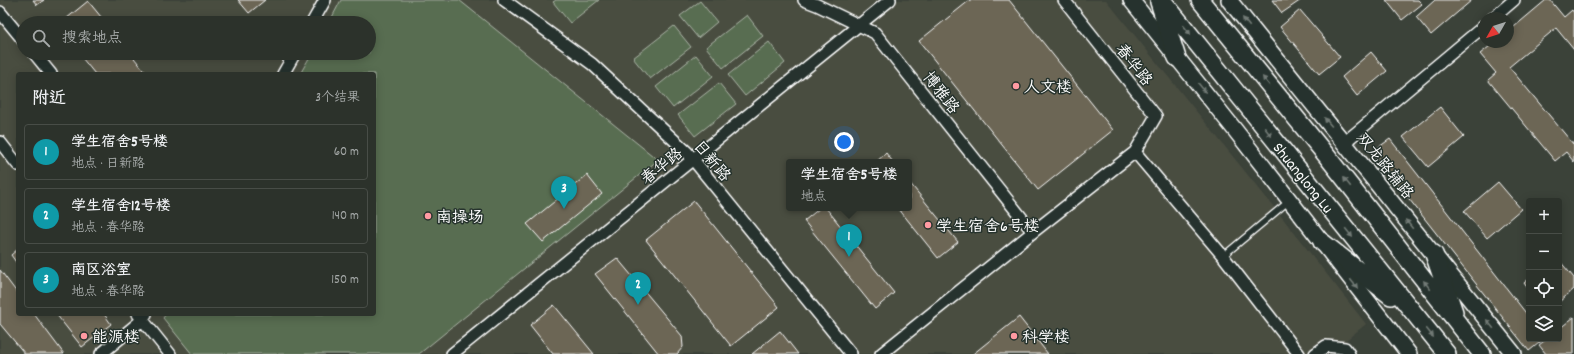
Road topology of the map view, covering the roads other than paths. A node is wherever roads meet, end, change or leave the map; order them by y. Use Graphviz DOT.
graph roads {
  1 [pos="325,0"];
  2 [pos="504,0"];
  3 [pos="804,0"];
  4 [pos="890,0"];
  5 [pos="1064,0"];
  6 [pos="1131,0"];
  7 [pos="1158,0"];
  8 [pos="1162,0"];
  9 [pos="1200,0"];
  10 [pos="1229,0"];
  11 [pos="1514,0"];
  12 [pos="0,12"];
  13 [pos="1500,12"];
  14 [pos="316,16"];
  15 [pos="858,26"];
  16 [pos="16,31"];
  17 [pos="1478,31"];
  18 [pos="1177,58"];
  19 [pos="40,60"];
  20 [pos="291,60"];
  21 [pos="49,72"];
  22 [pos="284,72"];
  23 [pos="0,142"];
  24 [pos="1345,142"];
  25 [pos="1135,152"];
  26 [pos="693,160"];
  27 [pos="16,162"];
  28 [pos="1289,200"];
  29 [pos="1033,232"];
  30 [pos="1322,242"];
  31 [pos="1434,254"];
  32 [pos="1223,256"];
  33 [pos="1413,313"];
  34 [pos="142,316"];
  35 [pos="1460,327"];
  36 [pos="101,354"];
  37 [pos="170,354"];
  38 [pos="452,354"];
  39 [pos="851,354"];
  40 [pos="882,354"];
  41 [pos="1299,354"];
  42 [pos="1315,354"];
  43 [pos="1349,354"];
  44 [pos="1409,354"];
  45 [pos="1447,354"];
  46 [pos="1482,354"];
  47 [pos="1514,354"];
  1 -- 14 [label="street"];
  2 -- 26 [label="street, 日新路"];
  3 -- 15 [label="street, 博雅路"];
  4 -- 15 [label="street, 春华路"];
  5 -- 25 [label="street, 春华路"];
  6 -- 18 [label="main road"];
  7 -- 18 [label="main road"];
  8 -- 33 [label="main road, Shuanglong Lu, one-way"];
  35 -- 9 [label="main road, Shuanglong Lu, one-way"];
  24 -- 10 [label="main road, 双龙路辅路, one-way"];
  11 -- 13 [label="street"];
  12 -- 16 [label="street"];
  15 -- 26 [label="street, 春华路"];
  15 -- 29 [label="street, 博雅路"];
  17 -- 24 [label="street"];
  18 -- 28 [label="main road, one-way"];
  19 -- 21 [label="street"];
  20 -- 22 [label="street"];
  23 -- 27 [label="street"];
  31 -- 24 [label="main road, 双龙路辅路, one-way"];
  25 -- 29 [label="street"];
  25 -- 32 [label="street"];
  26 -- 38 [label="street, 春华路"];
  26 -- 39 [label="street, 日新路"];
  28 -- 30 [label="main road"];
  28 -- 32 [label="lane"];
  29 -- 40 [label="street"];
  30 -- 33 [label="main road"];
  30 -- 44 [label="main road, one-way"];
  31 -- 35 [label="main road"];
  47 -- 31 [label="main road, 双龙路辅路, one-way"];
  32 -- 41 [label="street"];
  33 -- 45 [label="main road, Shuanglong Lu, one-way"];
  34 -- 36 [label="street"];
  34 -- 37 [label="street"];
  35 -- 46 [label="main road, Shuanglong Lu"];
  42 -- 43 [label="street"];
}
